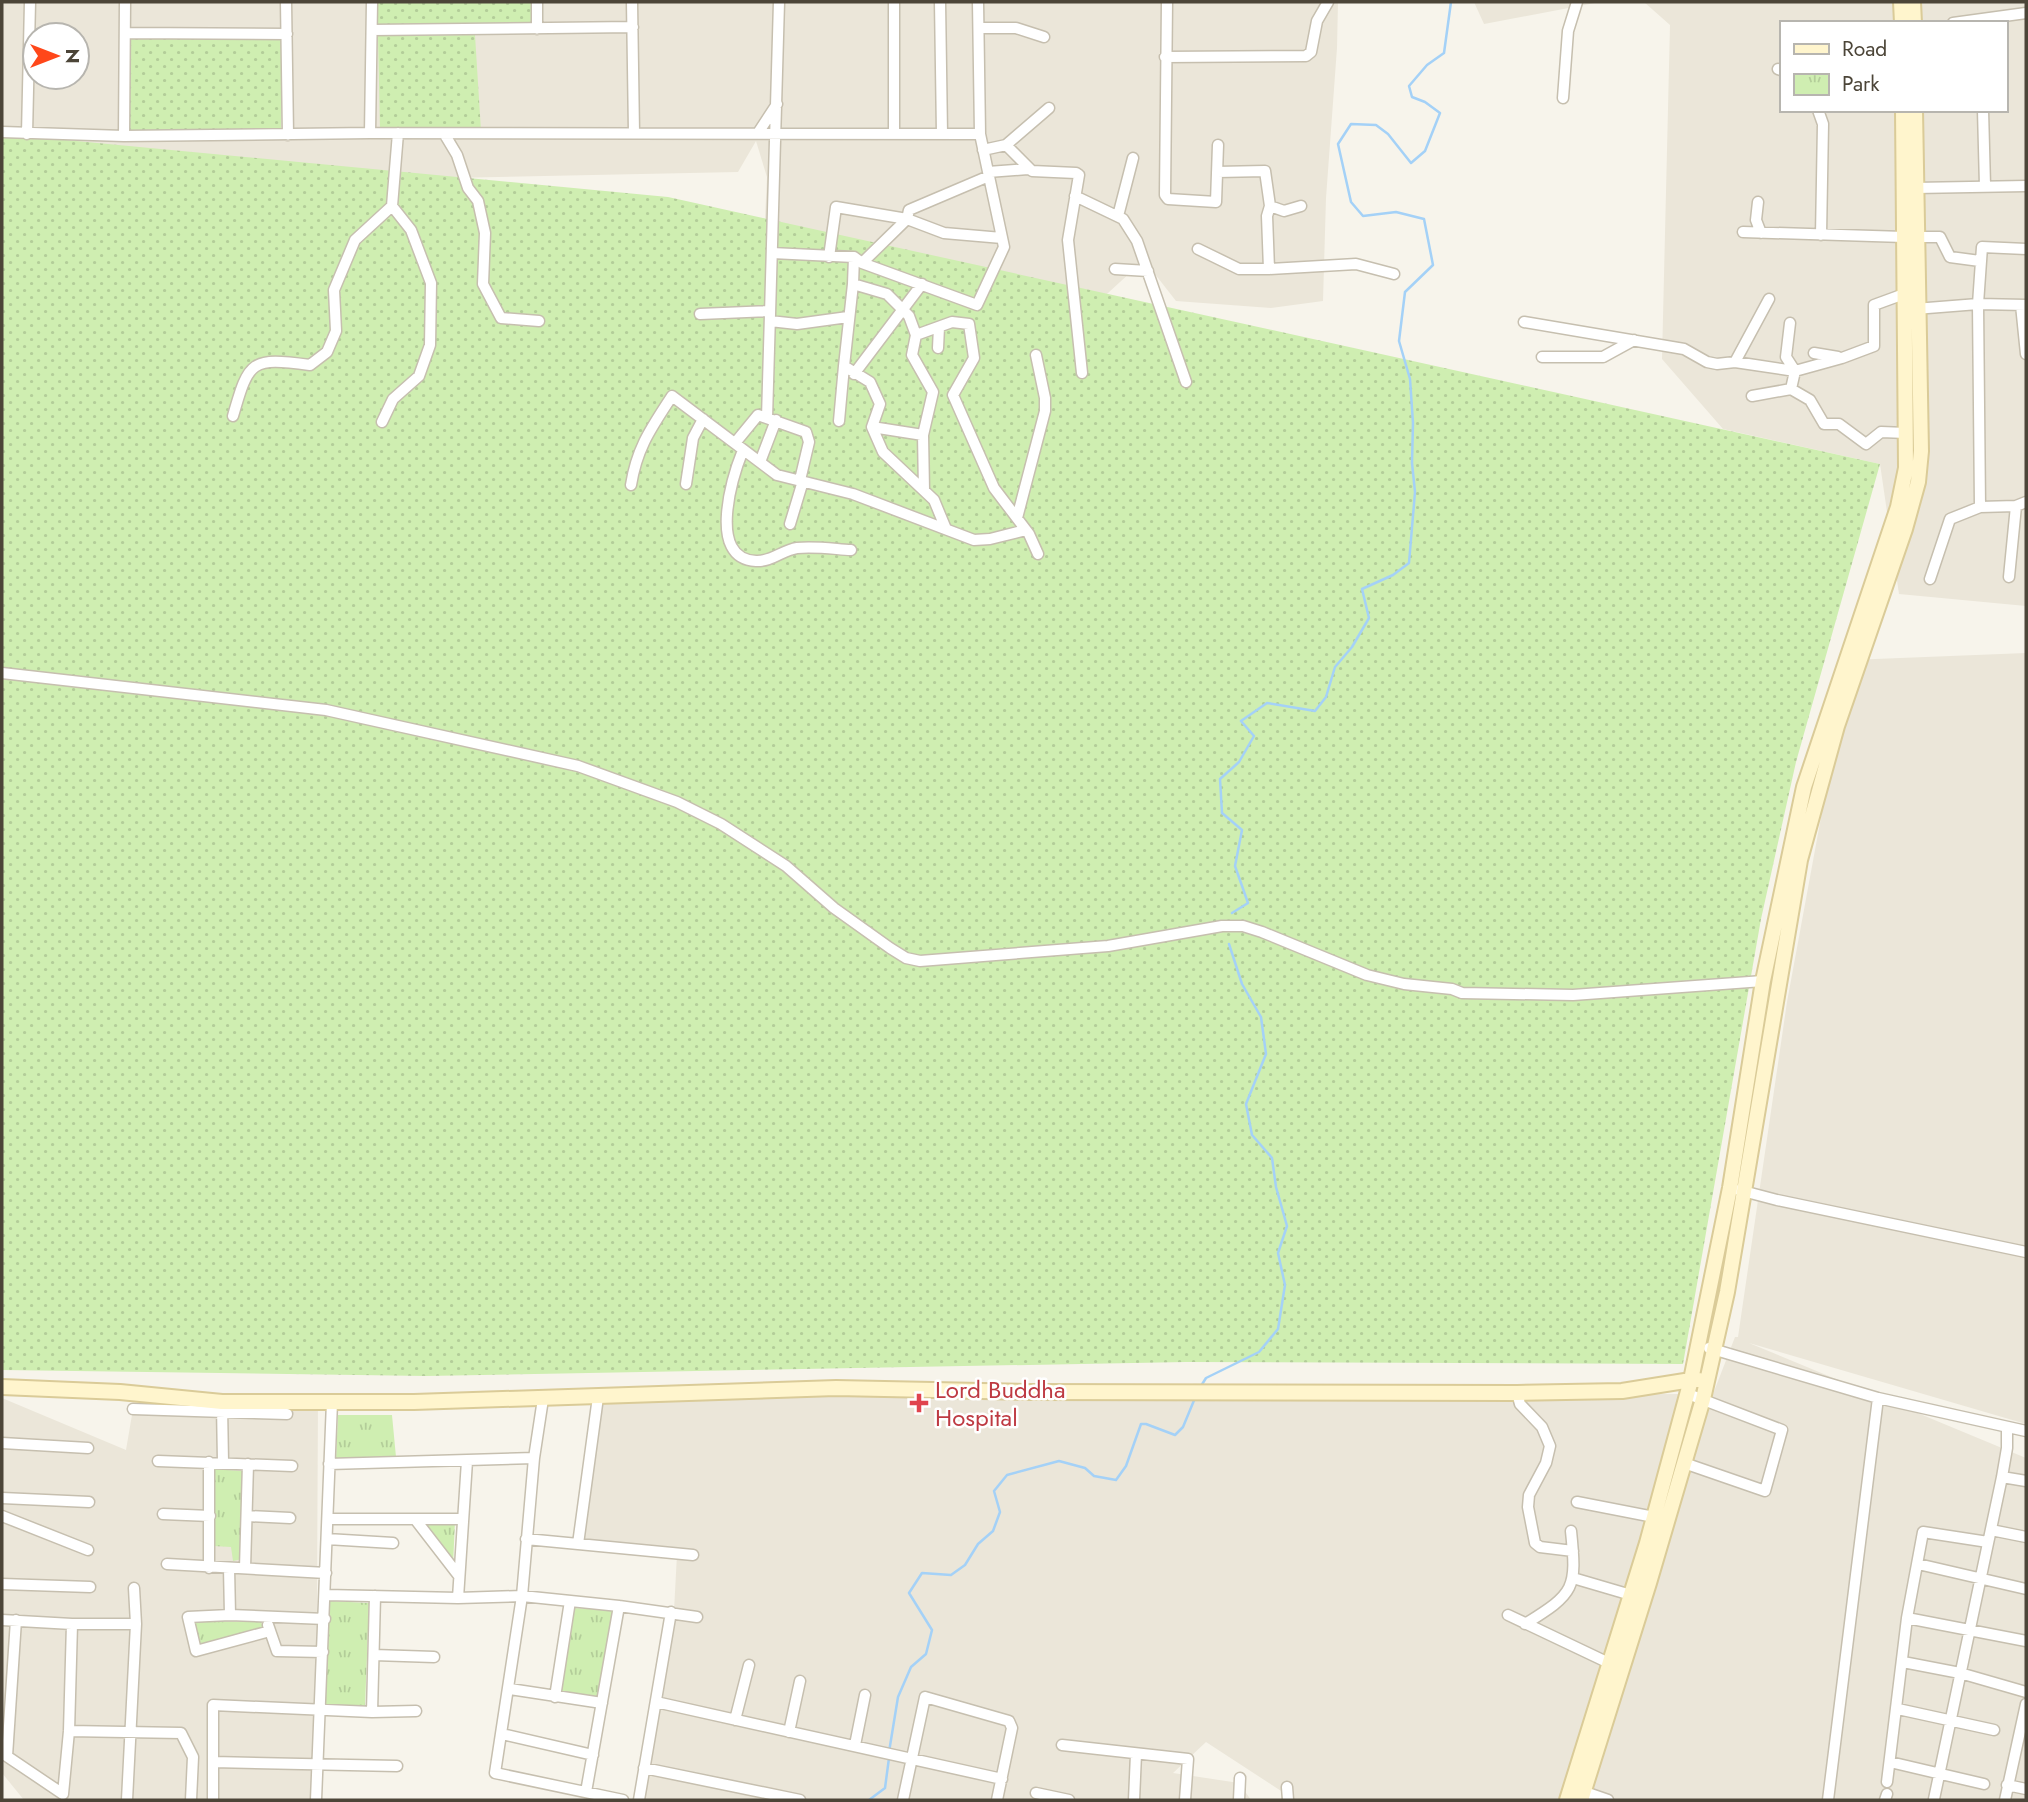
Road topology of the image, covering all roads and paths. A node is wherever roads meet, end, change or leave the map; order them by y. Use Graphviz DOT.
graph roads {
  1 [pos="30,2"];
  2 [pos="125,2"];
  3 [pos="286,2"];
  4 [pos="372,2"];
  5 [pos="537,2"];
  6 [pos="632,2"];
  7 [pos="779,2"];
  8 [pos="894,2"];
  9 [pos="940,2"];
  10 [pos="978,2"];
  11 [pos="1167,2"];
  12 [pos="1328,2"];
  13 [pos="1577,2"];
  14 [pos="1901,2"];
  15 [pos="1913,2"];
  16 [pos="2026,13"];
  17 [pos="1902,21"];
  18 [pos="1914,21"];
  19 [pos="1980,21"];
  20 [pos="633,27"];
  21 [pos="537,29"];
  22 [pos="979,29"];
  23 [pos="372,30"];
  24 [pos="125,33"];
  25 [pos="287,34"];
  26 [pos="1044,37"];
  27 [pos="1165,57"];
  28 [pos="1563,98"];
  29 [pos="777,104"];
  30 [pos="1049,108"];
  31 [pos="1819,112"];
  32 [pos="1903,112"];
  33 [pos="1915,112"];
  34 [pos="1983,112"];
  35 [pos="2,132"];
  36 [pos="370,133"];
  37 [pos="398,133"];
  38 [pos="634,133"];
  39 [pos="758,133"];
  40 [pos="776,133"];
  41 [pos="27,134"];
  42 [pos="894,134"];
  43 [pos="942,134"];
  44 [pos="980,134"];
  45 [pos="288,135"];
  46 [pos="445,135"];
  47 [pos="124,136"];
  48 [pos="1006,145"];
  49 [pos="1218,145"];
  50 [pos="984,150"];
  51 [pos="1133,158"];
  52 [pos="1028,169"];
  53 [pos="1217,172"];
  54 [pos="988,174"];
  55 [pos="1985,186"];
  56 [pos="2026,186"];
  57 [pos="1915,188"];
  58 [pos="1075,196"];
  59 [pos="1758,202"];
  60 [pos="392,206"];
  61 [pos="1270,206"];
  62 [pos="1301,206"];
  63 [pos="1118,216"];
  64 [pos="907,219"];
  65 [pos="1743,232"];
  66 [pos="1761,233"];
  67 [pos="1821,235"];
  68 [pos="1911,237"];
  69 [pos="1002,238"];
  70 [pos="1198,249"];
  71 [pos="2026,249"];
  72 [pos="772,253"];
  73 [pos="829,257"];
  74 [pos="858,260"];
  75 [pos="1980,261"];
  76 [pos="1115,269"];
  77 [pos="1269,269"];
  78 [pos="1148,271"];
  79 [pos="1394,274"];
  80 [pos="853,284"];
  81 [pos="922,284"];
  82 [pos="1904,294"];
  83 [pos="1769,299"];
  84 [pos="1978,304"];
  85 [pos="977,305"];
  86 [pos="2024,305"];
  87 [pos="902,310"];
  88 [pos="1912,310"];
  89 [pos="700,314"];
  90 [pos="770,316"];
  91 [pos="848,317"];
  92 [pos="539,321"];
  93 [pos="1524,322"];
  94 [pos="1790,323"];
  95 [pos="968,324"];
  96 [pos="939,327"];
  97 [pos="916,335"];
  98 [pos="1634,340"];
  99 [pos="938,348"];
  100 [pos="1814,353"];
  101 [pos="2026,354"];
  102 [pos="1036,355"];
  103 [pos="1542,357"];
  104 [pos="1842,358"];
  105 [pos="1735,362"];
  106 [pos="844,366"];
  107 [pos="1795,371"];
  108 [pos="1082,373"];
  109 [pos="854,374"];
  110 [pos="1186,382"];
  111 [pos="1791,389"];
  112 [pos="1752,396"];
  113 [pos="233,416"];
  114 [pos="704,419"];
  115 [pos="771,419"];
  116 [pos="839,421"];
  117 [pos="382,422"];
  118 [pos="872,427"];
  119 [pos="1906,433"];
  120 [pos="923,435"];
  121 [pos="739,446"];
  122 [pos="760,462"];
  123 [pos="801,481"];
  124 [pos="686,484"];
  125 [pos="631,485"];
  126 [pos="924,490"];
  127 [pos="2021,504"];
  128 [pos="1980,507"];
  129 [pos="1017,517"];
  130 [pos="790,524"];
  131 [pos="946,529"];
  132 [pos="1026,530"];
  133 [pos="851,550"];
  134 [pos="1038,554"];
  135 [pos="2009,577"];
  136 [pos="1930,579"];
  137 [pos="2,673"];
  138 [pos="1763,981"];
  139 [pos="1737,1190"];
  140 [pos="2026,1252"];
  141 [pos="1699,1345"];
  142 [pos="1714,1350"];
  143 [pos="1707,1381"];
  144 [pos="2,1387"];
  145 [pos="1690,1387"];
  146 [pos="1517,1393"];
  147 [pos="597,1397"];
  148 [pos="1878,1398"];
  149 [pos="543,1399"];
  150 [pos="1703,1399"];
  151 [pos="332,1402"];
  152 [pos="223,1407"];
  153 [pos="133,1409"];
  154 [pos="286,1414"];
  155 [pos="2007,1427"];
  156 [pos="2026,1431"];
  157 [pos="2,1443"];
  158 [pos="88,1448"];
  159 [pos="534,1458"];
  160 [pos="158,1461"];
  161 [pos="467,1461"];
  162 [pos="209,1462"];
  163 [pos="223,1462"];
  164 [pos="1684,1463"];
  165 [pos="248,1464"];
  166 [pos="330,1464"];
  167 [pos="292,1466"];
  168 [pos="2002,1477"];
  169 [pos="2026,1481"];
  170 [pos="2,1498"];
  171 [pos="89,1502"];
  172 [pos="1577,1503"];
  173 [pos="163,1514"];
  174 [pos="2,1516"];
  175 [pos="209,1516"];
  176 [pos="247,1516"];
  177 [pos="1654,1517"];
  178 [pos="290,1518"];
  179 [pos="415,1519"];
  180 [pos="462,1519"];
  181 [pos="328,1520"];
  182 [pos="1991,1530"];
  183 [pos="1571,1531"];
  184 [pos="2026,1537"];
  185 [pos="327,1539"];
  186 [pos="526,1539"];
  187 [pos="1988,1542"];
  188 [pos="393,1543"];
  189 [pos="578,1544"];
  190 [pos="88,1550"];
  191 [pos="1573,1551"];
  192 [pos="693,1555"];
  193 [pos="167,1564"];
  194 [pos="1918,1564"];
  195 [pos="245,1567"];
  196 [pos="209,1568"];
  197 [pos="229,1568"];
  198 [pos="326,1573"];
  199 [pos="459,1576"];
  200 [pos="1573,1578"];
  201 [pos="1981,1580"];
  202 [pos="2,1584"];
  203 [pos="90,1587"];
  204 [pos="134,1588"];
  205 [pos="2026,1590"];
  206 [pos="326,1595"];
  207 [pos="1631,1595"];
  208 [pos="375,1596"];
  209 [pos="522,1596"];
  210 [pos="458,1598"];
  211 [pos="570,1601"];
  212 [pos="619,1605"];
  213 [pos="671,1612"];
  214 [pos="230,1615"];
  215 [pos="1508,1615"];
  216 [pos="697,1617"];
  217 [pos="266,1618"];
  218 [pos="1907,1618"];
  219 [pos="325,1619"];
  220 [pos="2,1620"];
  221 [pos="16,1620"];
  222 [pos="72,1624"];
  223 [pos="136,1624"];
  224 [pos="1525,1624"];
  225 [pos="1969,1629"];
  226 [pos="270,1631"];
  227 [pos="2026,1642"];
  228 [pos="323,1651"];
  229 [pos="373,1655"];
  230 [pos="434,1657"];
  231 [pos="1903,1662"];
  232 [pos="1611,1664"];
  233 [pos="749,1665"];
  234 [pos="1960,1674"];
  235 [pos="800,1681"];
  236 [pos="510,1689"];
  237 [pos="2026,1692"];
  238 [pos="865,1695"];
  239 [pos="555,1698"];
  240 [pos="656,1702"];
  241 [pos="603,1703"];
  242 [pos="2026,1703"];
  243 [pos="1898,1709"];
  244 [pos="319,1710"];
  245 [pos="416,1711"];
  246 [pos="372,1712"];
  247 [pos="1602,1714"];
  248 [pos="735,1720"];
  249 [pos="1951,1721"];
  250 [pos="1994,1730"];
  251 [pos="69,1731"];
  252 [pos="131,1731"];
  253 [pos="789,1732"];
  254 [pos="502,1734"];
  255 [pos="2022,1736"];
  256 [pos="855,1745"];
  257 [pos="1062,1745"];
  258 [pos="1136,1754"];
  259 [pos="4,1755"];
  260 [pos="593,1755"];
  261 [pos="906,1758"];
  262 [pos="214,1762"];
  263 [pos="1890,1762"];
  264 [pos="317,1763"];
  265 [pos="397,1766"];
  266 [pos="644,1768"];
  267 [pos="1939,1773"];
  268 [pos="1240,1778"];
  269 [pos="1002,1779"];
  270 [pos="1984,1784"];
  271 [pos="2007,1786"];
  272 [pos="1287,1787"];
  273 [pos="748,1788"];
  274 [pos="2026,1789"];
  275 [pos="1887,1792"];
  276 [pos="586,1793"];
  277 [pos="1036,1793"];
  278 [pos="1576,1795"];
  279 [pos="1934,1799"];
  280 [pos="127,1800"];
  281 [pos="191,1800"];
  282 [pos="213,1800"];
  283 [pos="316,1800"];
  284 [pos="623,1800"];
  285 [pos="639,1800"];
  286 [pos="746,1800"];
  287 [pos="794,1800"];
  288 [pos="903,1800"];
  289 [pos="997,1800"];
  290 [pos="1069,1800"];
  291 [pos="1133,1800"];
  292 [pos="1185,1800"];
  293 [pos="1239,1800"];
  294 [pos="1288,1800"];
  295 [pos="1608,1800"];
  296 [pos="1830,1800"];
  297 [pos="2004,1800"];
  1 -- 41 [label="street"];
  2 -- 24 [label="street"];
  3 -- 25 [label="street"];
  4 -- 23 [label="street"];
  5 -- 21 [label="street"];
  6 -- 20 [label="street"];
  7 -- 29 [label="street"];
  8 -- 42 [label="street"];
  9 -- 43 [label="street"];
  10 -- 22 [label="street"];
  11 -- 27 [label="street"];
  12 -- 27 [label="street"];
  13 -- 28 [label="street"];
  14 -- 17 [label="street"];
  15 -- 18 [label="street"];
  16 -- 19 [label="street"];
  20 -- 21 [label="street"];
  20 -- 38 [label="street"];
  21 -- 23 [label="street"];
  22 -- 26 [label="street"];
  22 -- 44 [label="street"];
  23 -- 36 [label="street"];
  24 -- 25 [label="street"];
  24 -- 47 [label="street"];
  25 -- 45 [label="street"];
  27 -- 53 [label="street"];
  29 -- 39 [label="street"];
  29 -- 40 [label="street"];
  30 -- 48 [label="street"];
  31 -- 67 [label="street"];
  32 -- 68 [label="street"];
  33 -- 57 [label="street"];
  34 -- 55 [label="street"];
  35 -- 41 [label="street"];
  36 -- 37 [label="street"];
  36 -- 45 [label="street"];
  37 -- 46 [label="street"];
  37 -- 60 [label="street"];
  38 -- 39 [label="street"];
  38 -- 46 [label="street"];
  39 -- 40 [label="street"];
  40 -- 42 [label="street"];
  40 -- 72 [label="street"];
  41 -- 47 [label="street"];
  42 -- 43 [label="street"];
  43 -- 44 [label="street"];
  44 -- 50 [label="street"];
  45 -- 47 [label="street"];
  46 -- 92 [label="street"];
  48 -- 50 [label="street"];
  48 -- 52 [label="street"];
  49 -- 53 [label="street"];
  50 -- 54 [label="street"];
  51 -- 63 [label="street"];
  52 -- 54 [label="street"];
  52 -- 58 [label="street"];
  53 -- 61 [label="street"];
  54 -- 64 [label="street"];
  54 -- 69 [label="street"];
  55 -- 56 [label="street"];
  55 -- 57 [label="street"];
  57 -- 68 [label="street"];
  58 -- 63 [label="street"];
  58 -- 108 [label="street"];
  59 -- 66 [label="street"];
  60 -- 113 [label="street"];
  60 -- 117 [label="street"];
  61 -- 62 [label="street"];
  61 -- 77 [label="street"];
  63 -- 78 [label="street"];
  64 -- 69 [label="street"];
  64 -- 73 [label="street"];
  64 -- 74 [label="street"];
  65 -- 66 [label="street"];
  66 -- 67 [label="street"];
  67 -- 68 [label="street"];
  68 -- 75 [label="street"];
  68 -- 82 [label="street"];
  68 -- 88 [label="street"];
  69 -- 85 [label="street"];
  70 -- 77 [label="street"];
  71 -- 75 [label="street"];
  72 -- 73 [label="street"];
  72 -- 90 [label="street"];
  73 -- 74 [label="street"];
  74 -- 80 [label="street"];
  74 -- 81 [label="street"];
  75 -- 84 [label="street"];
  76 -- 78 [label="street"];
  77 -- 79 [label="street"];
  78 -- 110 [label="street"];
  80 -- 87 [label="street"];
  80 -- 91 [label="street"];
  81 -- 85 [label="street"];
  81 -- 87 [label="street"];
  82 -- 88 [label="street"];
  82 -- 104 [label="street"];
  83 -- 105 [label="street"];
  84 -- 86 [label="street"];
  84 -- 88 [label="street"];
  84 -- 128 [label="street"];
  85 -- 95 [label="street"];
  86 -- 101 [label="street"];
  87 -- 97 [label="street"];
  87 -- 109 [label="street"];
  88 -- 119 [label="street"];
  88 -- 139 [label="street"];
  89 -- 90 [label="street"];
  90 -- 91 [label="street"];
  90 -- 115 [label="street"];
  91 -- 106 [label="street"];
  93 -- 98 [label="street"];
  94 -- 107 [label="street"];
  95 -- 96 [label="street"];
  95 -- 129 [label="street"];
  96 -- 97 [label="street"];
  96 -- 99 [label="street"];
  97 -- 120 [label="street"];
  98 -- 103 [label="street"];
  98 -- 105 [label="street"];
  100 -- 104 [label="street"];
  102 -- 129 [label="street"];
  104 -- 107 [label="street"];
  105 -- 107 [label="street"];
  106 -- 109 [label="street"];
  106 -- 116 [label="street"];
  107 -- 111 [label="street"];
  109 -- 118 [label="street"];
  111 -- 112 [label="street"];
  111 -- 119 [label="street"];
  114 -- 121 [label="street"];
  114 -- 124 [label="street"];
  114 -- 125 [label="street"];
  115 -- 121 [label="street"];
  115 -- 122 [label="street"];
  115 -- 123 [label="street"];
  118 -- 120 [label="street"];
  118 -- 126 [label="street"];
  119 -- 138 [label="street"];
  120 -- 126 [label="street"];
  121 -- 122 [label="street"];
  121 -- 133 [label="street"];
  122 -- 123 [label="street"];
  123 -- 130 [label="street"];
  123 -- 131 [label="street"];
  126 -- 131 [label="street"];
  127 -- 128 [label="street"];
  127 -- 135 [label="street"];
  128 -- 136 [label="street"];
  129 -- 132 [label="street"];
  131 -- 132 [label="street"];
  132 -- 134 [label="street"];
  137 -- 138 [label="street"];
  138 -- 139 [label="street"];
  139 -- 140 [label="street"];
  139 -- 141 [label="street"];
  139 -- 142 [label="street"];
  141 -- 142 [label="street"];
  141 -- 145 [label="street"];
  142 -- 143 [label="street"];
  142 -- 148 [label="street"];
  143 -- 145 [label="street"];
  143 -- 150 [label="street"];
  144 -- 152 [label="street"];
  145 -- 146 [label="street"];
  145 -- 150 [label="street"];
  145 -- 177 [label="street"];
  146 -- 147 [label="street"];
  146 -- 191 [label="street"];
  147 -- 149 [label="street"];
  147 -- 189 [label="street"];
  148 -- 155 [label="street"];
  148 -- 296 [label="street"];
  149 -- 151 [label="street"];
  149 -- 159 [label="street"];
  150 -- 164 [label="street"];
  150 -- 164 [label="street"];
  151 -- 152 [label="street"];
  151 -- 166 [label="street"];
  152 -- 153 [label="street"];
  152 -- 154 [label="street"];
  152 -- 163 [label="street"];
  155 -- 156 [label="street"];
  155 -- 168 [label="street"];
  157 -- 158 [label="street"];
  159 -- 161 [label="street"];
  159 -- 186 [label="street"];
  160 -- 162 [label="street"];
  161 -- 166 [label="street"];
  161 -- 180 [label="street"];
  162 -- 163 [label="street"];
  162 -- 175 [label="street"];
  163 -- 165 [label="street"];
  164 -- 247 [label="street"];
  165 -- 167 [label="street"];
  165 -- 176 [label="street"];
  166 -- 181 [label="street"];
  168 -- 169 [label="street"];
  168 -- 182 [label="street"];
  170 -- 171 [label="street"];
  172 -- 177 [label="street"];
  173 -- 175 [label="street"];
  174 -- 190 [label="street"];
  175 -- 196 [label="street"];
  176 -- 178 [label="street"];
  176 -- 195 [label="street"];
  177 -- 207 [label="street"];
  179 -- 180 [label="street"];
  179 -- 181 [label="street"];
  179 -- 199 [label="street"];
  180 -- 199 [label="street"];
  181 -- 185 [label="street"];
  182 -- 184 [label="street"];
  182 -- 187 [label="street"];
  183 -- 191 [label="street"];
  185 -- 188 [label="street"];
  185 -- 198 [label="street"];
  186 -- 189 [label="street"];
  186 -- 209 [label="street"];
  187 -- 194 [label="street"];
  187 -- 201 [label="street"];
  189 -- 192 [label="street"];
  191 -- 200 [label="street"];
  193 -- 196 [label="street"];
  194 -- 201 [label="street"];
  194 -- 218 [label="street"];
  195 -- 197 [label="street"];
  195 -- 198 [label="street"];
  196 -- 197 [label="street"];
  197 -- 214 [label="street"];
  198 -- 206 [label="street"];
  199 -- 210 [label="street"];
  200 -- 207 [label="street"];
  200 -- 224 [label="street"];
  201 -- 205 [label="street"];
  201 -- 225 [label="street"];
  202 -- 203 [label="street"];
  204 -- 223 [label="street"];
  206 -- 208 [label="street"];
  206 -- 219 [label="street"];
  207 -- 232 [label="street"];
  208 -- 210 [label="street"];
  208 -- 229 [label="street"];
  209 -- 210 [label="street"];
  209 -- 211 [label="street"];
  209 -- 236 [label="street"];
  211 -- 212 [label="street"];
  211 -- 239 [label="street"];
  212 -- 213 [label="street"];
  212 -- 241 [label="street"];
  213 -- 216 [label="street"];
  213 -- 240 [label="street"];
  214 -- 217 [label="street"];
  214 -- 226 [label="street"];
  215 -- 224 [label="street"];
  217 -- 219 [label="street"];
  217 -- 226 [label="street"];
  218 -- 225 [label="street"];
  218 -- 231 [label="street"];
  219 -- 228 [label="street"];
  220 -- 221 [label="street"];
  221 -- 222 [label="street"];
  221 -- 259 [label="street"];
  222 -- 223 [label="street"];
  222 -- 251 [label="street"];
  223 -- 252 [label="street"];
  224 -- 232 [label="street"];
  225 -- 227 [label="street"];
  225 -- 234 [label="street"];
  226 -- 228 [label="street"];
  228 -- 244 [label="street"];
  229 -- 230 [label="street"];
  229 -- 246 [label="street"];
  231 -- 234 [label="street"];
  231 -- 243 [label="street"];
  232 -- 247 [label="street"];
  233 -- 248 [label="street"];
  234 -- 237 [label="street"];
  234 -- 249 [label="street"];
  235 -- 253 [label="street"];
  236 -- 239 [label="street"];
  236 -- 254 [label="street"];
  238 -- 256 [label="street"];
  239 -- 241 [label="street"];
  240 -- 248 [label="street"];
  240 -- 266 [label="street"];
  241 -- 260 [label="street"];
  242 -- 255 [label="street"];
  243 -- 249 [label="street"];
  243 -- 263 [label="street"];
  244 -- 246 [label="street"];
  244 -- 262 [label="street"];
  244 -- 264 [label="street"];
  245 -- 246 [label="street"];
  247 -- 278 [label="street"];
  248 -- 253 [label="street"];
  249 -- 250 [label="street"];
  249 -- 267 [label="street"];
  251 -- 252 [label="street"];
  251 -- 259 [label="street"];
  252 -- 280 [label="street"];
  252 -- 281 [label="street"];
  253 -- 256 [label="street"];
  254 -- 260 [label="street"];
  254 -- 276 [label="street"];
  255 -- 271 [label="street"];
  256 -- 261 [label="street"];
  257 -- 258 [label="street"];
  258 -- 291 [label="street"];
  258 -- 292 [label="street"];
  260 -- 276 [label="street"];
  261 -- 269 [label="street"];
  261 -- 269 [label="street"];
  261 -- 288 [label="street"];
  262 -- 264 [label="street"];
  262 -- 282 [label="street"];
  263 -- 267 [label="street"];
  263 -- 275 [label="street"];
  264 -- 265 [label="street"];
  264 -- 283 [label="street"];
  266 -- 273 [label="street"];
  266 -- 285 [label="street"];
  267 -- 270 [label="street"];
  267 -- 279 [label="street"];
  268 -- 293 [label="street"];
  269 -- 289 [label="street"];
  271 -- 274 [label="street"];
  271 -- 297 [label="street"];
  272 -- 294 [label="street"];
  273 -- 286 [label="street"];
  273 -- 287 [label="street"];
  276 -- 284 [label="street"];
  277 -- 290 [label="street"];
  278 -- 295 [label="street"];
}
